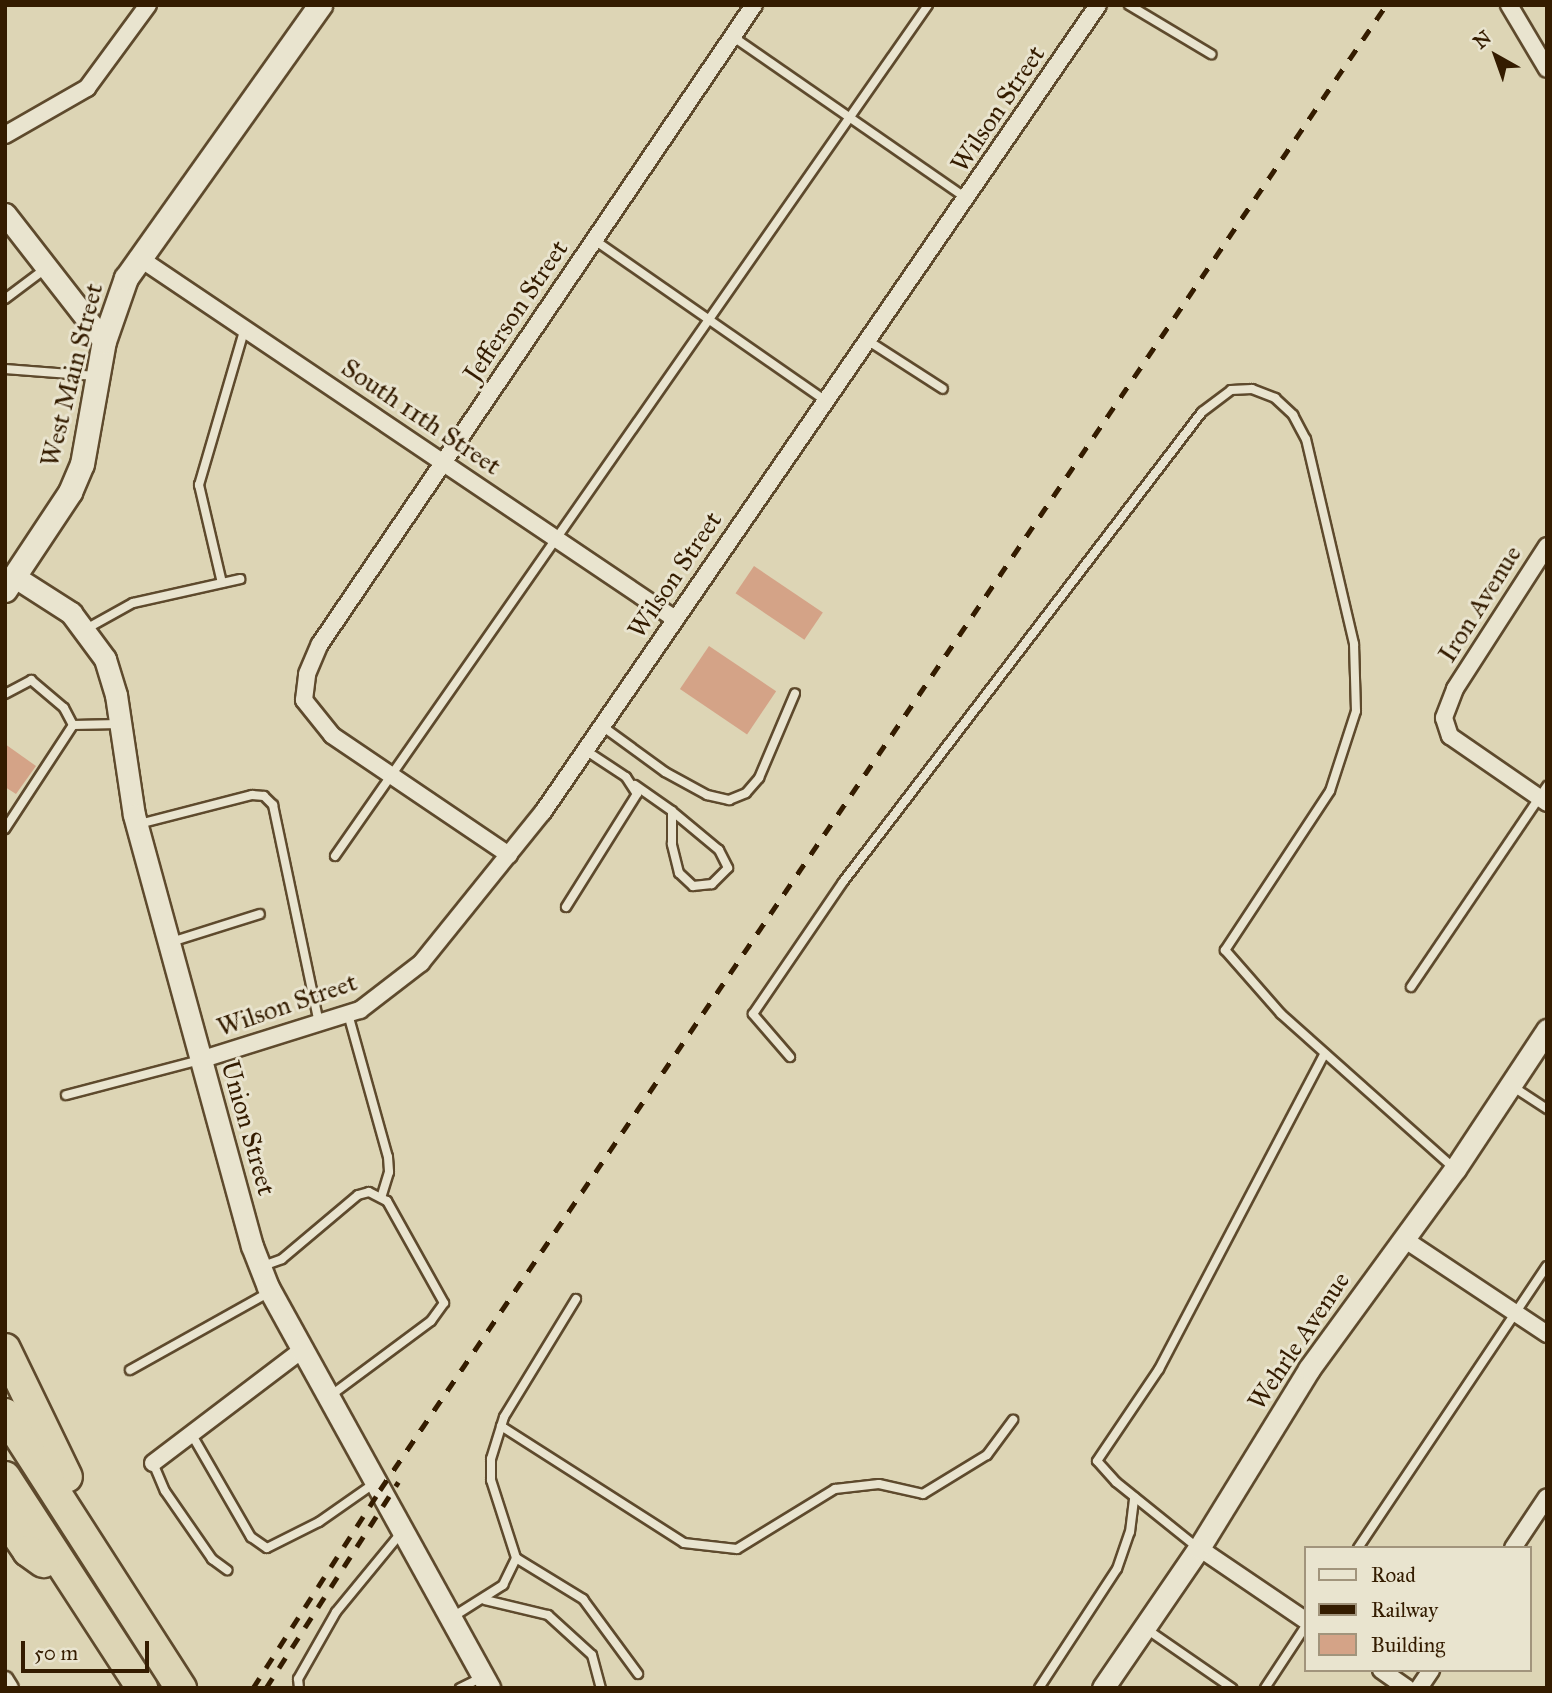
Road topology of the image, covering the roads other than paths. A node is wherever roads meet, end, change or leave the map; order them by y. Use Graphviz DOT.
graph roads {
  1 [pos="148,5"];
  2 [pos="320,5"];
  3 [pos="754,5"];
  4 [pos="928,5"];
  5 [pos="1098,5"];
  6 [pos="1129,5"];
  7 [pos="1509,5"];
  8 [pos="732,36"];
  9 [pos="1211,54"];
  10 [pos="1547,69"];
  11 [pos="850,118"];
  12 [pos="5,135"];
  13 [pos="967,198"];
  14 [pos="5,214"];
  15 [pos="593,239"];
  16 [pos="138,257"];
  17 [pos="47,267"];
  18 [pos="5,299"];
  19 [pos="709,319"];
  20 [pos="245,328"];
  21 [pos="867,340"];
  22 [pos="104,341"];
  23 [pos="5,369"];
  24 [pos="99,377"];
  25 [pos="943,389"];
  26 [pos="825,400"];
  27 [pos="444,463"];
  28 [pos="558,537"];
  29 [pos="1547,546"];
  30 [pos="8,579"];
  31 [pos="240,579"];
  32 [pos="222,583"];
  33 [pos="675,619"];
  34 [pos="86,629"];
  35 [pos="795,693"];
  36 [pos="5,694"];
  37 [pos="119,724"];
  38 [pos="73,725"];
  39 [pos="601,726"];
  40 [pos="585,750"];
  41 [pos="391,776"];
  42 [pos="635,785"];
  43 [pos="1544,795"];
  44 [pos="672,811"];
  45 [pos="136,825"];
  46 [pos="5,828"];
  47 [pos="509,855"];
  48 [pos="335,856"];
  49 [pos="566,907"];
  50 [pos="260,914"];
  51 [pos="168,943"];
  52 [pos="1411,987"];
  53 [pos="348,1014"];
  54 [pos="319,1023"];
  55 [pos="1547,1030"];
  56 [pos="1324,1055"];
  57 [pos="790,1057"];
  58 [pos="200,1060"];
  59 [pos="1510,1084"];
  60 [pos="66,1095"];
  61 [pos="1547,1109"];
  62 [pos="1455,1169"];
  63 [pos="382,1195"];
  64 [pos="1404,1239"];
  65 [pos="1547,1266"];
  66 [pos="260,1267"];
  67 [pos="271,1292"];
  68 [pos="576,1299"];
  69 [pos="1515,1312"];
  70 [pos="1547,1335"];
  71 [pos="5,1349"];
  72 [pos="303,1349"];
  73 [pos="130,1370"];
  74 [pos="330,1396"];
  75 [pos="5,1414"];
  76 [pos="1013,1420"];
  77 [pos="501,1426"];
  78 [pos="192,1435"];
  79 [pos="153,1462"];
  80 [pos="5,1477"];
  81 [pos="376,1483"];
  82 [pos="1134,1497"];
  83 [pos="1547,1497"];
  84 [pos="5,1517"];
  85 [pos="403,1531"];
  86 [pos="1359,1546"];
  87 [pos="1514,1546"];
  88 [pos="91,1548"];
  89 [pos="1199,1548"];
  90 [pos="516,1558"];
  91 [pos="227,1570"];
  92 [pos="76,1587"];
  93 [pos="485,1600"];
  94 [pos="452,1618"];
  95 [pos="1304,1619"];
  96 [pos="1144,1627"];
  97 [pos="1304,1629"];
  98 [pos="1384,1672"];
  99 [pos="1430,1672"];
  100 [pos="638,1674"];
  101 [pos="5,1680"];
  102 [pos="486,1682"];
  103 [pos="10,1688"];
  104 [pos="142,1688"];
  105 [pos="181,1688"];
  106 [pos="299,1688"];
  107 [pos="460,1688"];
  108 [pos="601,1688"];
  109 [pos="1039,1688"];
  110 [pos="1104,1688"];
  111 [pos="1232,1688"];
  112 [pos="1265,1688"];
  113 [pos="1407,1688"];
  114 [pos="1419,1688"];
  1 -- 12 [label="street"];
  2 -- 16 [label="main road, West Main Street"];
  3 -- 8 [label="street, Jefferson Street"];
  4 -- 11 [label="lane"];
  5 -- 13 [label="street, Wilson Street"];
  6 -- 9 [label="lane"];
  7 -- 10 [label="street"];
  8 -- 11 [label="lane"];
  8 -- 15 [label="street, Jefferson Street"];
  11 -- 13 [label="lane"];
  11 -- 19 [label="lane"];
  13 -- 21 [label="street, Wilson Street"];
  14 -- 17 [label="street"];
  15 -- 19 [label="lane"];
  15 -- 27 [label="street, Jefferson Street"];
  16 -- 20 [label="street, South 11th Street"];
  16 -- 22 [label="main road, West Main Street"];
  17 -- 18 [label="lane"];
  17 -- 22 [label="street"];
  19 -- 26 [label="lane"];
  19 -- 28 [label="lane"];
  20 -- 27 [label="street, South 11th Street"];
  20 -- 32 [label="lane"];
  21 -- 25 [label="lane"];
  21 -- 26 [label="street, Wilson Street"];
  22 -- 24 [label="main road, West Main Street"];
  23 -- 24 [label="lane"];
  24 -- 30 [label="main road, West Main Street"];
  26 -- 33 [label="street, Wilson Street"];
  27 -- 28 [label="street, South 11th Street"];
  27 -- 41 [label="street, Jefferson Street"];
  28 -- 33 [label="street, South 11th Street"];
  28 -- 41 [label="lane"];
  29 -- 43 [label="street, Iron Avenue"];
  30 -- 34 [label="street, Union Street"];
  31 -- 32 [label="lane"];
  32 -- 34 [label="lane"];
  33 -- 39 [label="street, Wilson Street"];
  34 -- 37 [label="street, Union Street"];
  35 -- 39 [label="lane"];
  36 -- 38 [label="lane"];
  37 -- 38 [label="lane"];
  37 -- 45 [label="street, Union Street"];
  38 -- 46 [label="lane"];
  39 -- 40 [label="street, Wilson Street"];
  40 -- 42 [label="lane"];
  40 -- 47 [label="street, Wilson Street"];
  41 -- 47 [label="street"];
  41 -- 48 [label="lane"];
  42 -- 44 [label="lane"];
  42 -- 49 [label="lane"];
  43 -- 52 [label="lane"];
  44 -- 44 [label="lane"];
  45 -- 51 [label="street, Union Street"];
  45 -- 54 [label="lane"];
  47 -- 53 [label="street, Wilson Street"];
  50 -- 51 [label="lane"];
  51 -- 58 [label="street, Union Street"];
  53 -- 54 [label="street, Wilson Street"];
  53 -- 63 [label="lane"];
  54 -- 58 [label="street, Wilson Street"];
  55 -- 59 [label="street, Wehrle Avenue"];
  56 -- 57 [label="lane"];
  56 -- 62 [label="lane"];
  56 -- 82 [label="lane"];
  58 -- 60 [label="lane"];
  58 -- 66 [label="street, Union Street"];
  59 -- 61 [label="lane"];
  59 -- 62 [label="street, Wehrle Avenue"];
  62 -- 64 [label="street, Wehrle Avenue"];
  63 -- 66 [label="lane"];
  63 -- 74 [label="lane"];
  64 -- 69 [label="street"];
  64 -- 89 [label="street, Wehrle Avenue"];
  65 -- 69 [label="lane"];
  66 -- 67 [label="street, Union Street"];
  67 -- 72 [label="street, Union Street"];
  67 -- 73 [label="lane"];
  68 -- 77 [label="lane"];
  69 -- 70 [label="street"];
  69 -- 86 [label="lane"];
  71 -- 88 [label="highway"];
  72 -- 74 [label="street, Union Street"];
  72 -- 78 [label="street"];
  74 -- 81 [label="street, Union Street"];
  75 -- 88 [label="highway"];
  76 -- 77 [label="lane"];
  77 -- 90 [label="lane"];
  78 -- 79 [label="street"];
  78 -- 81 [label="lane"];
  79 -- 91 [label="lane"];
  80 -- 92 [label="highway"];
  81 -- 85 [label="street, Union Street"];
  82 -- 89 [label="lane"];
  82 -- 109 [label="lane"];
  83 -- 87 [label="street"];
  84 -- 92 [label="highway"];
  85 -- 94 [label="street, Union Street"];
  85 -- 106 [label="lane"];
  88 -- 105 [label="highway"];
  89 -- 95 [label="street"];
  89 -- 96 [label="street, Wehrle Avenue"];
  90 -- 93 [label="lane"];
  90 -- 100 [label="lane"];
  92 -- 104 [label="highway"];
  93 -- 94 [label="lane"];
  93 -- 108 [label="lane"];
  94 -- 102 [label="street, Union Street"];
  96 -- 110 [label="street, Wehrle Avenue"];
  96 -- 111 [label="lane"];
  97 -- 112 [label="lane"];
  98 -- 113 [label="street"];
  99 -- 114 [label="street"];
  101 -- 103 [label="street"];
  102 -- 107 [label="lane"];
}
